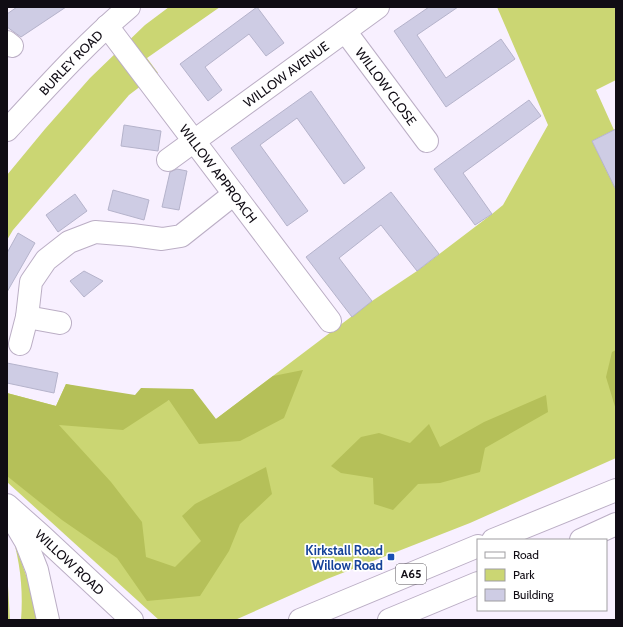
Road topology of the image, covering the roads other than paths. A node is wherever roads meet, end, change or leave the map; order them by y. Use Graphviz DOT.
graph roads {
  1 [pos="129,7"];
  2 [pos="378,7"];
  3 [pos="107,26"];
  4 [pos="345,31"];
  5 [pos="10,130"];
  6 [pos="427,141"];
  7 [pos="194,142"];
  8 [pos="168,160"];
  9 [pos="234,194"];
  10 [pos="26,317"];
  11 [pos="330,321"];
  12 [pos="60,323"];
  13 [pos="20,344"];
  14 [pos="616,490"];
  15 [pos="7,505"];
  16 [pos="7,511"];
  17 [pos="616,524"];
  18 [pos="495,539"];
  19 [pos="583,539"];
  20 [pos="477,546"];
  21 [pos="477,584"];
  22 [pos="48,620"];
  23 [pos="132,620"];
  24 [pos="300,620"];
  25 [pos="389,620"];
  1 -- 3 [label="street, BURLEY ROAD"];
  2 -- 4 [label="street, WILLOW AVENUE"];
  3 -- 5 [label="street, BURLEY ROAD"];
  3 -- 7 [label="street, WILLOW APPROACH"];
  4 -- 6 [label="street, WILLOW CLOSE"];
  4 -- 7 [label="street, WILLOW AVENUE"];
  7 -- 8 [label="street, WILLOW AVENUE"];
  7 -- 9 [label="street, WILLOW APPROACH"];
  9 -- 10 [label="street"];
  9 -- 11 [label="street, WILLOW APPROACH"];
  10 -- 12 [label="street"];
  10 -- 13 [label="street"];
  14 -- 18 [label="street"];
  15 -- 23 [label="street, WILLOW ROAD"];
  16 -- 22 [label="street, WILLOW ROAD"];
  17 -- 19 [label="street"];
  20 -- 24 [label="street, A65"];
  21 -- 25 [label="street, A65"];
}
